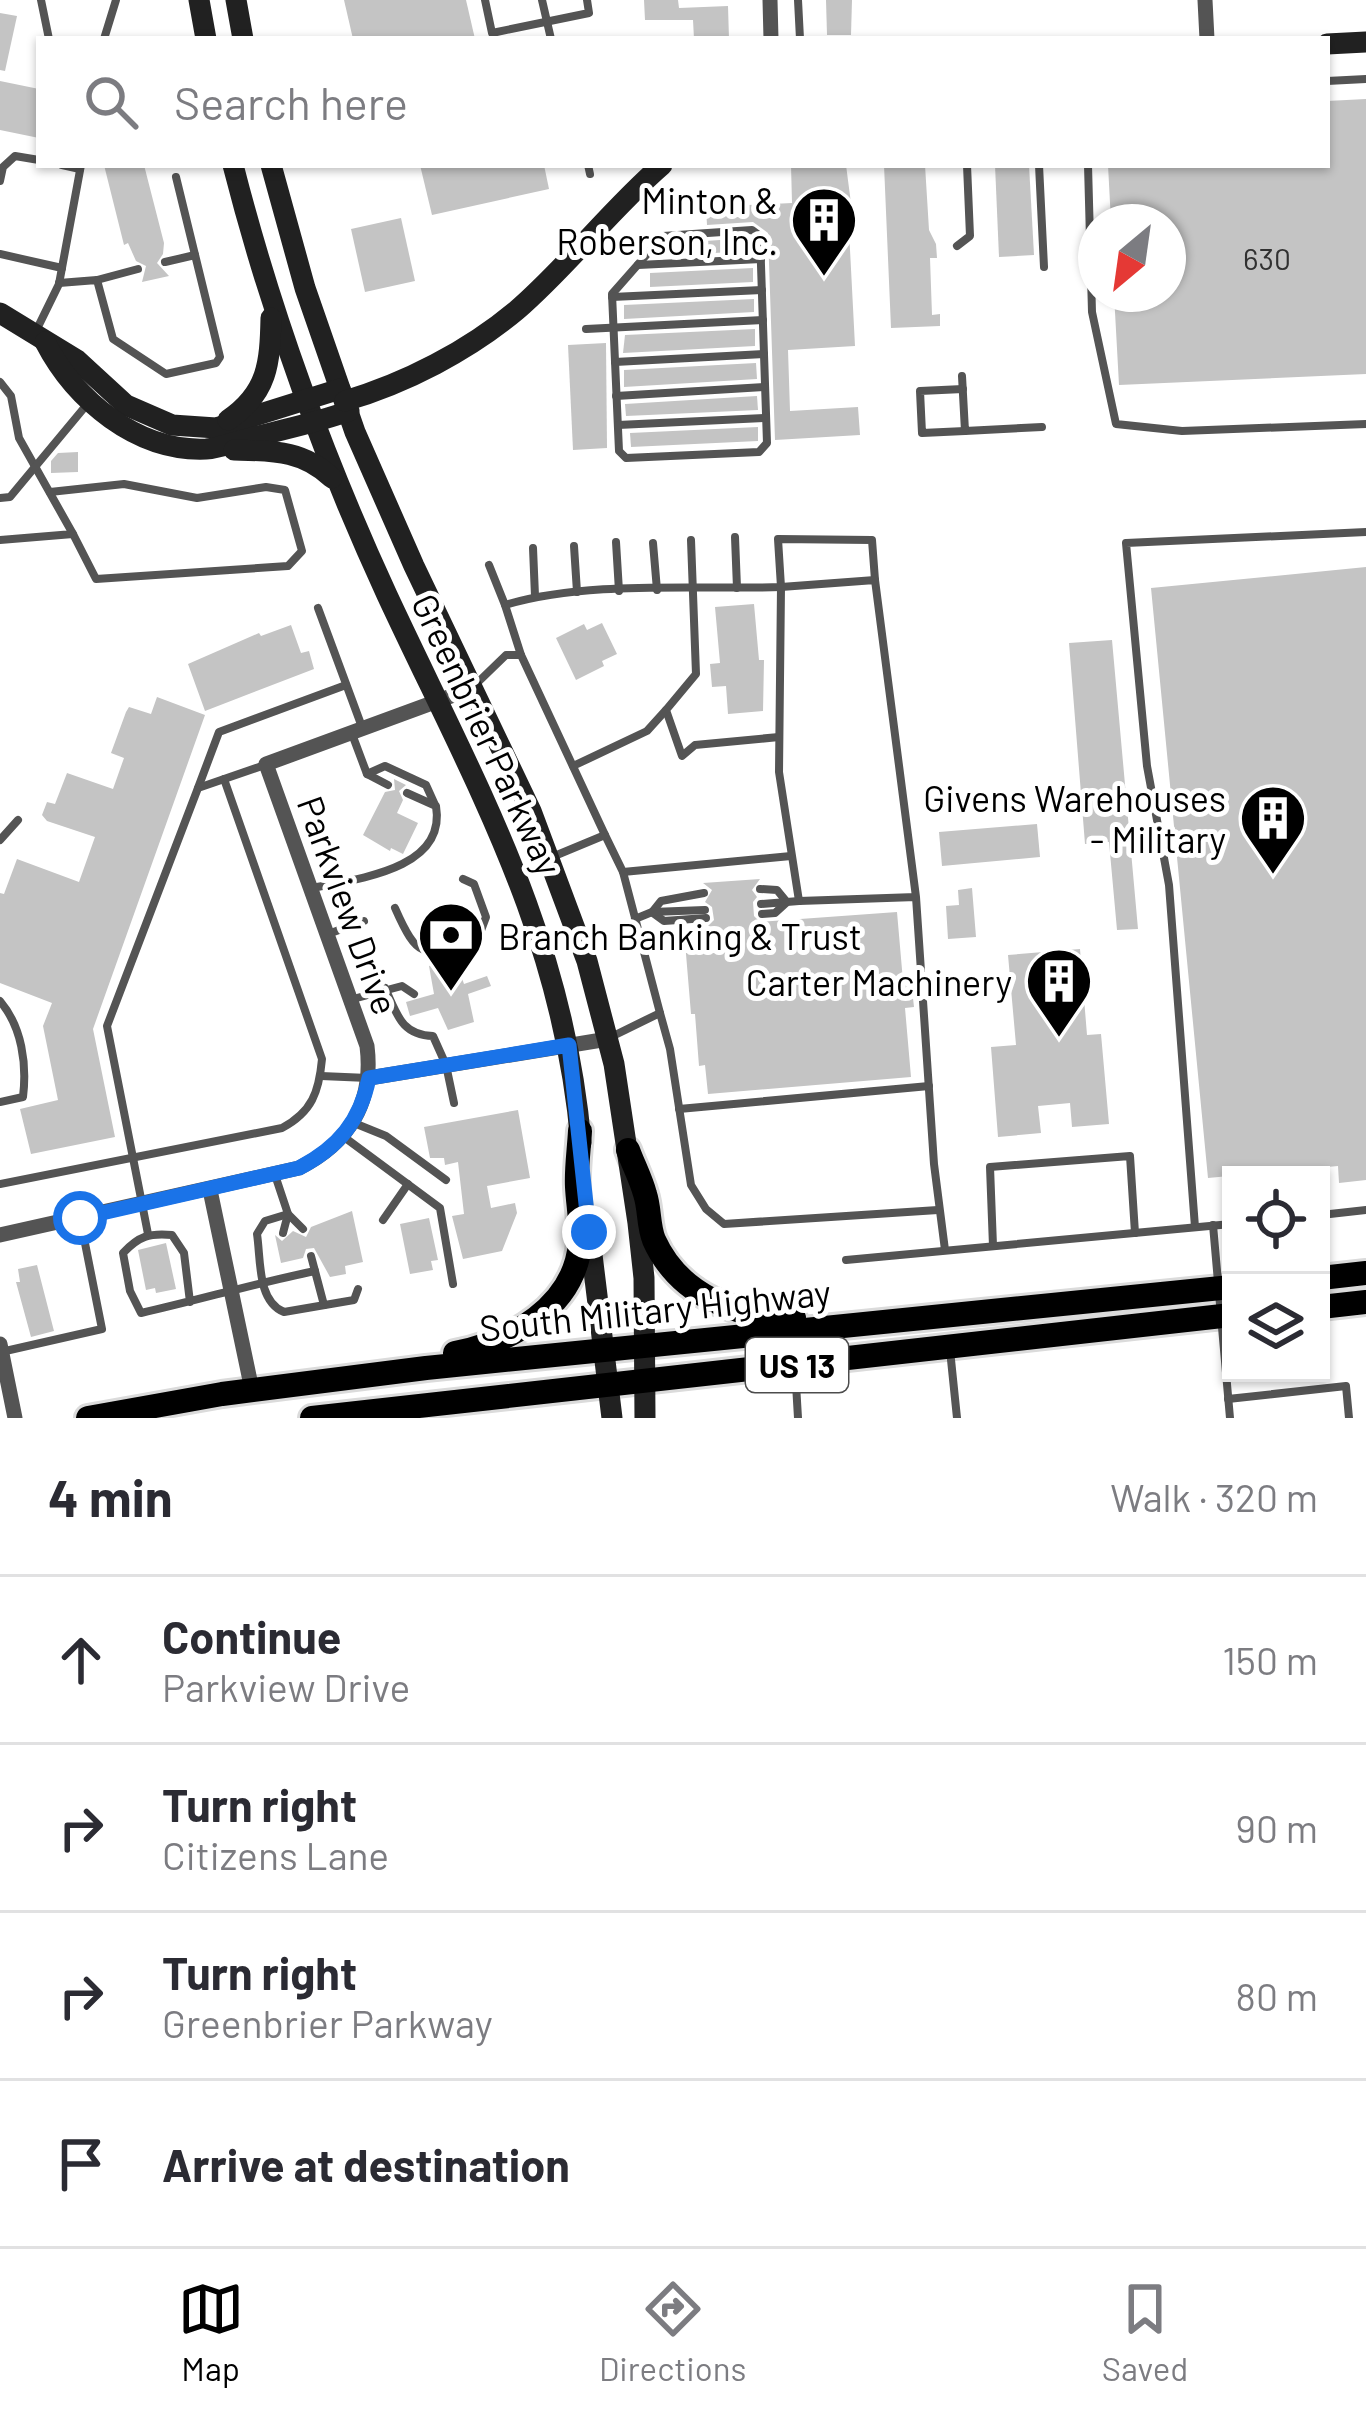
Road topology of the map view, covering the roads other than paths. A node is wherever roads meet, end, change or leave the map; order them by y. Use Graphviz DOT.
graph roads {
  1 [pos="41,0"];
  2 [pos="116,0"];
  3 [pos="199,0"];
  4 [pos="236,0"];
  5 [pos="485,0"];
  6 [pos="542,0"];
  7 [pos="587,0"];
  8 [pos="770,0"];
  9 [pos="798,0"];
  10 [pos="1205,0"];
  11 [pos="547,21"];
  12 [pos="48,36"];
  13 [pos="105,36"];
  14 [pos="205,36"];
  15 [pos="242,36"];
  16 [pos="550,36"];
  17 [pos="771,36"];
  18 [pos="800,36"];
  19 [pos="1207,36"];
  20 [pos="1366,42"];
  21 [pos="1330,44"];
  22 [pos="1366,80"];
  23 [pos="1330,81"];
  24 [pos="36,160"];
  25 [pos="80,168"];
  26 [pos="234,168"];
  27 [pos="272,168"];
  28 [pos="659,168"];
  29 [pos="967,168"];
  30 [pos="1039,168"];
  31 [pos="1088,168"];
  32 [pos="176,177"];
  33 [pos="0,182"];
  34 [pos="957,247"];
  35 [pos="0,254"];
  36 [pos="195,256"];
  37 [pos="761,259"];
  38 [pos="166,262"];
  39 [pos="638,265"];
  40 [pos="1044,267"];
  41 [pos="62,268"];
  42 [pos="138,269"];
  43 [pos="97,280"];
  44 [pos="59,283"];
  45 [pos="762,290"];
  46 [pos="612,297"];
  47 [pos="271,299"];
  48 [pos="0,313"];
  49 [pos="763,320"];
  50 [pos="613,328"];
  51 [pos="586,329"];
  52 [pos="40,338"];
  53 [pos="764,354"];
  54 [pos="615,362"];
  55 [pos="962,376"];
  56 [pos="0,382"];
  57 [pos="765,387"];
  58 [pos="962,389"];
  59 [pos="616,396"];
  60 [pos="344,400"];
  61 [pos="90,401"];
  62 [pos="305,401"];
  63 [pos="766,418"];
  64 [pos="314,424"];
  65 [pos="1366,424"];
  66 [pos="618,425"];
  67 [pos="1042,427"];
  68 [pos="965,431"];
  69 [pos="212,438"];
  70 [pos="35,466"];
  71 [pos="339,485"];
  72 [pos="50,492"];
  73 [pos="0,498"];
  74 [pos="1366,532"];
  75 [pos="73,534"];
  76 [pos="735,537"];
  77 [pos="0,540"];
  78 [pos="691,540"];
  79 [pos="616,542"];
  80 [pos="653,542"];
  81 [pos="574,546"];
  82 [pos="533,548"];
  83 [pos="489,565"];
  84 [pos="875,580"];
  85 [pos="781,587"];
  86 [pos="737,588"];
  87 [pos="694,589"];
  88 [pos="657,590"];
  89 [pos="619,591"];
  90 [pos="577,592"];
  91 [pos="535,596"];
  92 [pos="505,605"];
  93 [pos="318,608"];
  94 [pos="521,655"];
  95 [pos="346,685"];
  96 [pos="473,688"];
  97 [pos="438,700"];
  98 [pos="666,710"];
  99 [pos="357,731"];
  100 [pos="779,737"];
  101 [pos="266,764"];
  102 [pos="573,766"];
  103 [pos="368,775"];
  104 [pos="224,779"];
  105 [pos="388,784"];
  106 [pos="199,788"];
  107 [pos="407,793"];
  108 [pos="436,806"];
  109 [pos="18,820"];
  110 [pos="605,835"];
  111 [pos="0,840"];
  112 [pos="791,856"];
  113 [pos="551,857"];
  114 [pos="623,872"];
  115 [pos="463,879"];
  116 [pos="309,888"];
  117 [pos="760,889"];
  118 [pos="704,892"];
  119 [pos="916,897"];
  120 [pos="799,901"];
  121 [pos="787,902"];
  122 [pos="395,908"];
  123 [pos="762,909"];
  124 [pos="652,912"];
  125 [pos="706,914"];
  126 [pos="635,919"];
  127 [pos="364,921"];
  128 [pos="327,935"];
  129 [pos="385,988"];
  130 [pos="414,994"];
  131 [pos="351,1000"];
  132 [pos="0,1001"];
  133 [pos="660,1013"];
  134 [pos="608,1039"];
  135 [pos="569,1045"];
  136 [pos="446,1065"];
  137 [pos="321,1076"];
  138 [pos="369,1078"];
  139 [pos="928,1086"];
  140 [pos="0,1102"];
  141 [pos="454,1103"];
  142 [pos="680,1109"];
  143 [pos="349,1129"];
  144 [pos="580,1131"];
  145 [pos="628,1150"];
  146 [pos="133,1158"];
  147 [pos="274,1174"];
  148 [pos="446,1180"];
  149 [pos="0,1184"];
  150 [pos="408,1184"];
  151 [pos="210,1190"];
  152 [pos="143,1204"];
  153 [pos="938,1210"];
  154 [pos="1366,1210"];
  155 [pos="287,1214"];
  156 [pos="1330,1214"];
  157 [pos="80,1218"];
  158 [pos="383,1220"];
  159 [pos="1222,1224"];
  160 [pos="1213,1225"];
  161 [pos="1195,1227"];
  162 [pos="303,1229"];
  163 [pos="283,1233"];
  164 [pos="1135,1233"];
  165 [pos="148,1234"];
  166 [pos="0,1235"];
  167 [pos="993,1246"];
  168 [pos="945,1250"];
  169 [pos="310,1256"];
  170 [pos="846,1260"];
  171 [pos="289,1261"];
  172 [pos="315,1271"];
  173 [pos="1366,1273"];
  174 [pos="1222,1274"];
  175 [pos="291,1276"];
  176 [pos="1330,1277"];
  177 [pos="263,1282"];
  178 [pos="452,1284"];
  179 [pos="1222,1288"];
  180 [pos="358,1289"];
  181 [pos="231,1292"];
  182 [pos="190,1302"];
  183 [pos="1366,1303"];
  184 [pos="324,1305"];
  185 [pos="1330,1306"];
  186 [pos="970,1313"];
  187 [pos="1222,1316"];
  188 [pos="643,1347"];
  189 [pos="950,1348"];
  190 [pos="1,1349"];
  191 [pos="602,1351"];
  192 [pos="795,1365"];
  193 [pos="644,1379"];
  194 [pos="314,1381"];
  195 [pos="1228,1382"];
  196 [pos="607,1383"];
  197 [pos="252,1390"];
  198 [pos="1228,1399"];
  199 [pos="15,1418"];
  200 [pos="88,1418"];
  201 [pos="311,1418"];
  202 [pos="612,1418"];
  203 [pos="645,1418"];
  204 [pos="798,1418"];
  205 [pos="958,1418"];
  206 [pos="1230,1418"];
  207 [pos="1349,1418"];
  1 -- 12 [label="lane"];
  2 -- 13 [label="lane"];
  3 -- 14 [label="main road"];
  4 -- 15 [label="main road"];
  5 -- 11 [label="lane"];
  6 -- 11 [label="lane"];
  7 -- 11 [label="lane"];
  8 -- 17 [label="street"];
  9 -- 18 [label="lane"];
  10 -- 19 [label="street"];
  11 -- 16 [label="lane"];
  20 -- 21 [label="main road"];
  22 -- 23 [label="lane"];
  24 -- 33 [label="lane"];
  25 -- 41 [label="lane"];
  26 -- 47 [label="main road, Greenbrier Parkway"];
  27 -- 60 [label="main road, Greenbrier Parkway"];
  28 -- 60 [label="main road"];
  29 -- 34 [label="lane"];
  30 -- 40 [label="lane"];
  31 -- 65 [label="lane"];
  32 -- 36 [label="lane"];
  35 -- 41 [label="lane"];
  36 -- 38 [label="lane"];
  36 -- 43 [label="lane"];
  37 -- 39 [label="lane"];
  37 -- 39 [label="lane"];
  37 -- 45 [label="lane"];
  39 -- 46 [label="lane"];
  41 -- 44 [label="lane"];
  42 -- 43 [label="lane"];
  43 -- 44 [label="lane"];
  44 -- 52 [label="lane"];
  45 -- 46 [label="lane"];
  45 -- 49 [label="lane"];
  46 -- 50 [label="lane"];
  47 -- 62 [label="main road, Greenbrier Parkway"];
  47 -- 69 [label="main road"];
  48 -- 52 [label="main road"];
  49 -- 50 [label="lane"];
  49 -- 53 [label="lane"];
  50 -- 51 [label="lane"];
  50 -- 54 [label="lane"];
  52 -- 61 [label="main road"];
  52 -- 69 [label="main road"];
  53 -- 54 [label="lane"];
  53 -- 57 [label="lane"];
  54 -- 59 [label="lane"];
  55 -- 58 [label="lane"];
  56 -- 70 [label="lane"];
  57 -- 59 [label="lane"];
  57 -- 63 [label="lane"];
  58 -- 68 [label="lane"];
  58 -- 68 [label="lane"];
  59 -- 66 [label="lane"];
  60 -- 62 [label="main road"];
  60 -- 64 [label="main road"];
  60 -- 96 [label="main road, Greenbrier Parkway"];
  61 -- 69 [label="main road"];
  61 -- 70 [label="lane"];
  62 -- 64 [label="main road, Greenbrier Parkway"];
  62 -- 69 [label="main road"];
  63 -- 66 [label="lane"];
  63 -- 66 [label="lane"];
  64 -- 69 [label="main road"];
  64 -- 71 [label="main road, Greenbrier Parkway"];
  67 -- 68 [label="lane"];
  69 -- 71 [label="main road"];
  70 -- 72 [label="lane"];
  70 -- 73 [label="lane"];
  71 -- 97 [label="main road, Greenbrier Parkway"];
  72 -- 75 [label="lane"];
  72 -- 75 [label="lane"];
  74 -- 161 [label="lane"];
  75 -- 77 [label="lane"];
  76 -- 86 [label="lane"];
  78 -- 87 [label="lane"];
  79 -- 89 [label="lane"];
  80 -- 88 [label="lane"];
  81 -- 90 [label="lane"];
  82 -- 91 [label="lane"];
  83 -- 92 [label="lane"];
  84 -- 85 [label="lane"];
  84 -- 85 [label="lane"];
  84 -- 119 [label="lane"];
  85 -- 86 [label="lane"];
  85 -- 100 [label="lane"];
  86 -- 87 [label="lane"];
  87 -- 88 [label="lane"];
  87 -- 98 [label="lane"];
  88 -- 89 [label="lane"];
  89 -- 90 [label="lane"];
  90 -- 91 [label="lane"];
  91 -- 92 [label="lane"];
  92 -- 94 [label="lane"];
  93 -- 95 [label="lane"];
  94 -- 96 [label="lane"];
  94 -- 102 [label="lane"];
  95 -- 99 [label="lane"];
  95 -- 106 [label="lane"];
  96 -- 97 [label="street, Parkview Drive"];
  96 -- 113 [label="main road, Greenbrier Parkway"];
  97 -- 99 [label="street, Parkview Drive"];
  97 -- 135 [label="main road, Greenbrier Parkway"];
  98 -- 100 [label="lane"];
  98 -- 102 [label="lane"];
  99 -- 101 [label="street, Parkview Drive"];
  99 -- 103 [label="lane"];
  100 -- 112 [label="lane"];
  101 -- 104 [label="lane"];
  101 -- 116 [label="street, Parkview Drive"];
  102 -- 110 [label="lane"];
  103 -- 105 [label="lane"];
  103 -- 108 [label="lane"];
  104 -- 106 [label="lane"];
  104 -- 137 [label="lane"];
  106 -- 146 [label="lane"];
  107 -- 108 [label="lane"];
  108 -- 116 [label="lane"];
  109 -- 111 [label="lane"];
  110 -- 113 [label="lane"];
  110 -- 114 [label="lane"];
  112 -- 114 [label="lane"];
  112 -- 120 [label="lane"];
  113 -- 134 [label="main road, Greenbrier Parkway"];
  114 -- 126 [label="lane"];
  115 -- 122 [label="lane"];
  116 -- 128 [label="street, Parkview Drive"];
  117 -- 121 [label="lane"];
  118 -- 124 [label="lane"];
  119 -- 120 [label="lane"];
  119 -- 139 [label="lane"];
  120 -- 121 [label="lane"];
  121 -- 123 [label="lane"];
  124 -- 125 [label="lane"];
  124 -- 126 [label="lane"];
  126 -- 133 [label="lane"];
  127 -- 128 [label="lane"];
  128 -- 131 [label="street, Parkview Drive"];
  129 -- 130 [label="lane"];
  129 -- 131 [label="lane"];
  129 -- 136 [label="lane"];
  131 -- 138 [label="street, Parkview Drive"];
  132 -- 140 [label="lane"];
  133 -- 134 [label="lane"];
  133 -- 142 [label="lane"];
  134 -- 135 [label="street"];
  134 -- 145 [label="main road, Greenbrier Parkway"];
  135 -- 136 [label="street"];
  135 -- 144 [label="main road, Greenbrier Parkway"];
  136 -- 138 [label="street"];
  136 -- 141 [label="lane"];
  137 -- 138 [label="lane"];
  137 -- 146 [label="lane"];
  138 -- 143 [label="street, Parkview Drive"];
  139 -- 142 [label="lane"];
  139 -- 153 [label="lane"];
  142 -- 153 [label="lane"];
  143 -- 147 [label="street"];
  143 -- 148 [label="lane"];
  143 -- 150 [label="lane"];
  144 -- 191 [label="main road, Greenbrier Parkway"];
  144 -- 194 [label="main road"];
  145 -- 186 [label="main road"];
  145 -- 188 [label="main road, Greenbrier Parkway"];
  146 -- 149 [label="lane"];
  146 -- 152 [label="lane"];
  147 -- 151 [label="street"];
  147 -- 155 [label="lane"];
  150 -- 158 [label="lane"];
  150 -- 178 [label="lane"];
  151 -- 152 [label="street"];
  151 -- 181 [label="street"];
  152 -- 157 [label="street"];
  152 -- 165 [label="lane"];
  153 -- 168 [label="lane"];
  154 -- 156 [label="lane"];
  155 -- 162 [label="lane"];
  155 -- 163 [label="lane"];
  155 -- 177 [label="lane"];
  157 -- 166 [label="street"];
  157 -- 190 [label="lane"];
  159 -- 160 [label="lane"];
  160 -- 161 [label="lane"];
  160 -- 174 [label="lane"];
  161 -- 164 [label="lane"];
  164 -- 167 [label="lane"];
  164 -- 167 [label="lane"];
  165 -- 182 [label="lane"];
  165 -- 182 [label="lane"];
  167 -- 168 [label="lane"];
  168 -- 170 [label="lane"];
  169 -- 172 [label="lane"];
  171 -- 175 [label="lane"];
  172 -- 175 [label="lane"];
  172 -- 184 [label="lane"];
  173 -- 176 [label="main road"];
  175 -- 177 [label="lane"];
  177 -- 181 [label="lane"];
  177 -- 184 [label="lane"];
  179 -- 186 [label="main road, South Military Highway / US 13"];
  180 -- 184 [label="lane"];
  181 -- 182 [label="lane"];
  181 -- 197 [label="street"];
  183 -- 185 [label="main road"];
  186 -- 188 [label="main road, South Military Highway / US 13"];
  187 -- 189 [label="main road, South Military Highway / US 13"];
  188 -- 191 [label="main road, South Military Highway / US 13"];
  188 -- 193 [label="main road, Greenbrier Parkway"];
  189 -- 192 [label="main road, South Military Highway / US 13"];
  189 -- 205 [label="lane"];
  190 -- 199 [label="street"];
  191 -- 194 [label="main road, South Military Highway / US 13"];
  191 -- 196 [label="main road, Greenbrier Parkway"];
  192 -- 193 [label="main road, South Military Highway / US 13"];
  192 -- 204 [label="lane"];
  193 -- 196 [label="main road, South Military Highway / US 13"];
  193 -- 203 [label="main road, Greenbrier Parkway"];
  194 -- 197 [label="main road, South Military Highway / US 13"];
  195 -- 198 [label="lane"];
  196 -- 201 [label="main road, South Military Highway / US 13"];
  196 -- 202 [label="main road, Greenbrier Parkway"];
  197 -- 200 [label="main road, South Military Highway / US 13"];
  198 -- 206 [label="lane"];
  198 -- 207 [label="lane"];
}
